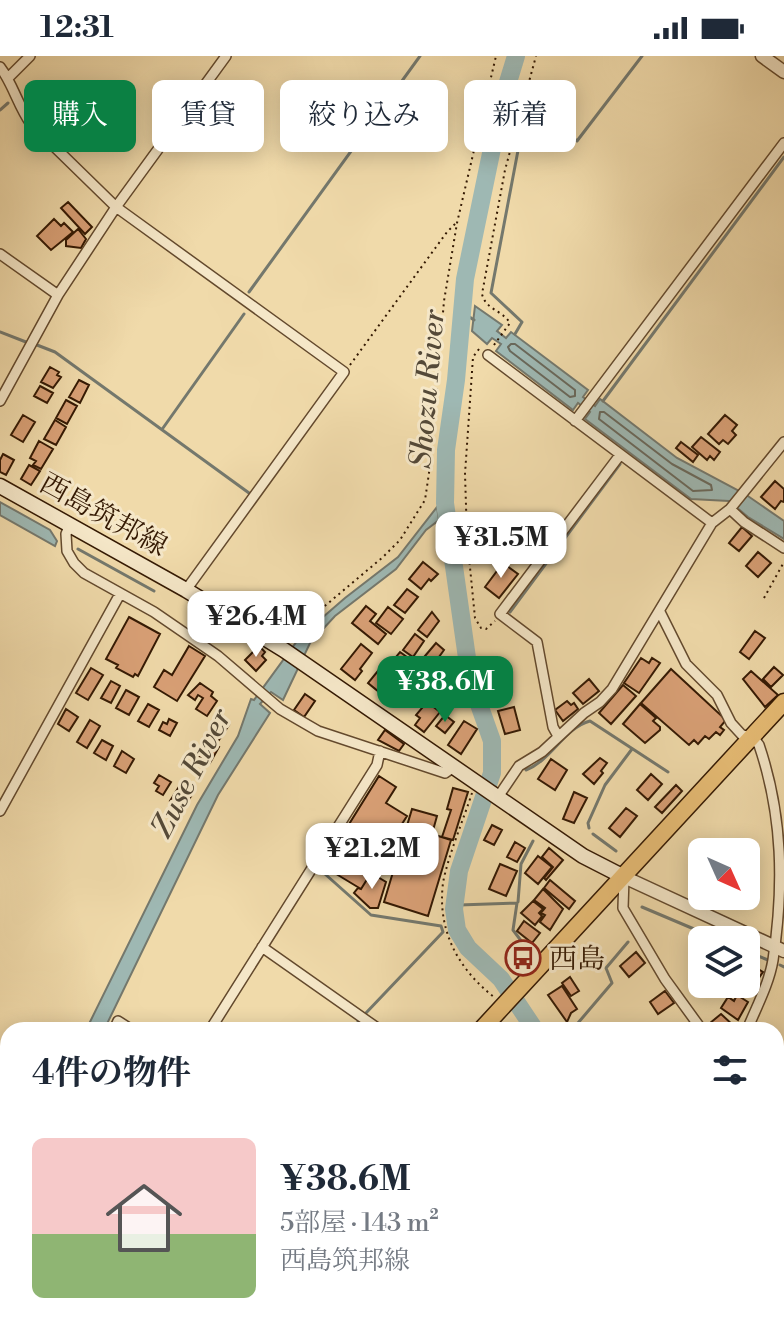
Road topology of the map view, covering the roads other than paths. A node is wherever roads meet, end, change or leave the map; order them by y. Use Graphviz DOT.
graph roads {
  1 [pos="30,56"];
  2 [pos="226,56"];
  3 [pos="765,57"];
  4 [pos="0,67"];
  5 [pos="784,72"];
  6 [pos="8,78"];
  7 [pos="784,143"];
  8 [pos="116,207"];
  9 [pos="0,254"];
  10 [pos="58,295"];
  11 [pos="488,355"];
  12 [pos="0,401"];
  13 [pos="575,421"];
  14 [pos="784,442"];
  15 [pos="620,455"];
  16 [pos="0,486"];
  17 [pos="731,507"];
  18 [pos="712,523"];
  19 [pos="70,524"];
  20 [pos="784,548"];
  21 [pos="186,590"];
  22 [pos="120,594"];
  23 [pos="660,612"];
  24 [pos="784,702"];
  25 [pos="558,736"];
  26 [pos="753,737"];
  27 [pos="380,751"];
  28 [pos="455,766"];
  29 [pos="498,797"];
  30 [pos="0,811"];
  31 [pos="783,857"];
  32 [pos="624,877"];
  33 [pos="262,947"];
  34 [pos="779,949"];
  35 [pos="215,1022"];
  36 [pos="369,1022"];
  37 [pos="488,1022"];
  38 [pos="696,1022"];
  39 [pos="750,1022"];
  1 -- 6 [label="street"];
  2 -- 8 [label="street"];
  3 -- 5 [label="street"];
  4 -- 6 [label="street"];
  6 -- 8 [label="street"];
  7 -- 13 [label="street"];
  8 -- 10 [label="street"];
  8 -- 21 [label="street"];
  9 -- 10 [label="street"];
  10 -- 12 [label="street"];
  11 -- 13 [label="street"];
  13 -- 15 [label="street"];
  14 -- 17 [label="street"];
  15 -- 18 [label="street"];
  15 -- 25 [label="street"];
  16 -- 19 [label="main road, 西島筑邦線"];
  17 -- 18 [label="street"];
  17 -- 20 [label="street"];
  18 -- 23 [label="street"];
  19 -- 21 [label="main road, 西島筑邦線"];
  19 -- 22 [label="street"];
  21 -- 28 [label="main road, 西島筑邦線"];
  22 -- 27 [label="street"];
  22 -- 30 [label="street"];
  23 -- 25 [label="street"];
  23 -- 26 [label="street"];
  24 -- 26 [label="highway"];
  25 -- 29 [label="street"];
  26 -- 31 [label="street"];
  26 -- 32 [label="highway"];
  27 -- 28 [label="street"];
  27 -- 33 [label="street"];
  28 -- 29 [label="main road, 西島筑邦線"];
  29 -- 32 [label="main road, 西島筑邦線"];
  31 -- 34 [label="street"];
  32 -- 34 [label="street"];
  32 -- 37 [label="highway"];
  32 -- 38 [label="street"];
  33 -- 35 [label="street"];
  33 -- 36 [label="street"];
  34 -- 39 [label="street"];
}
